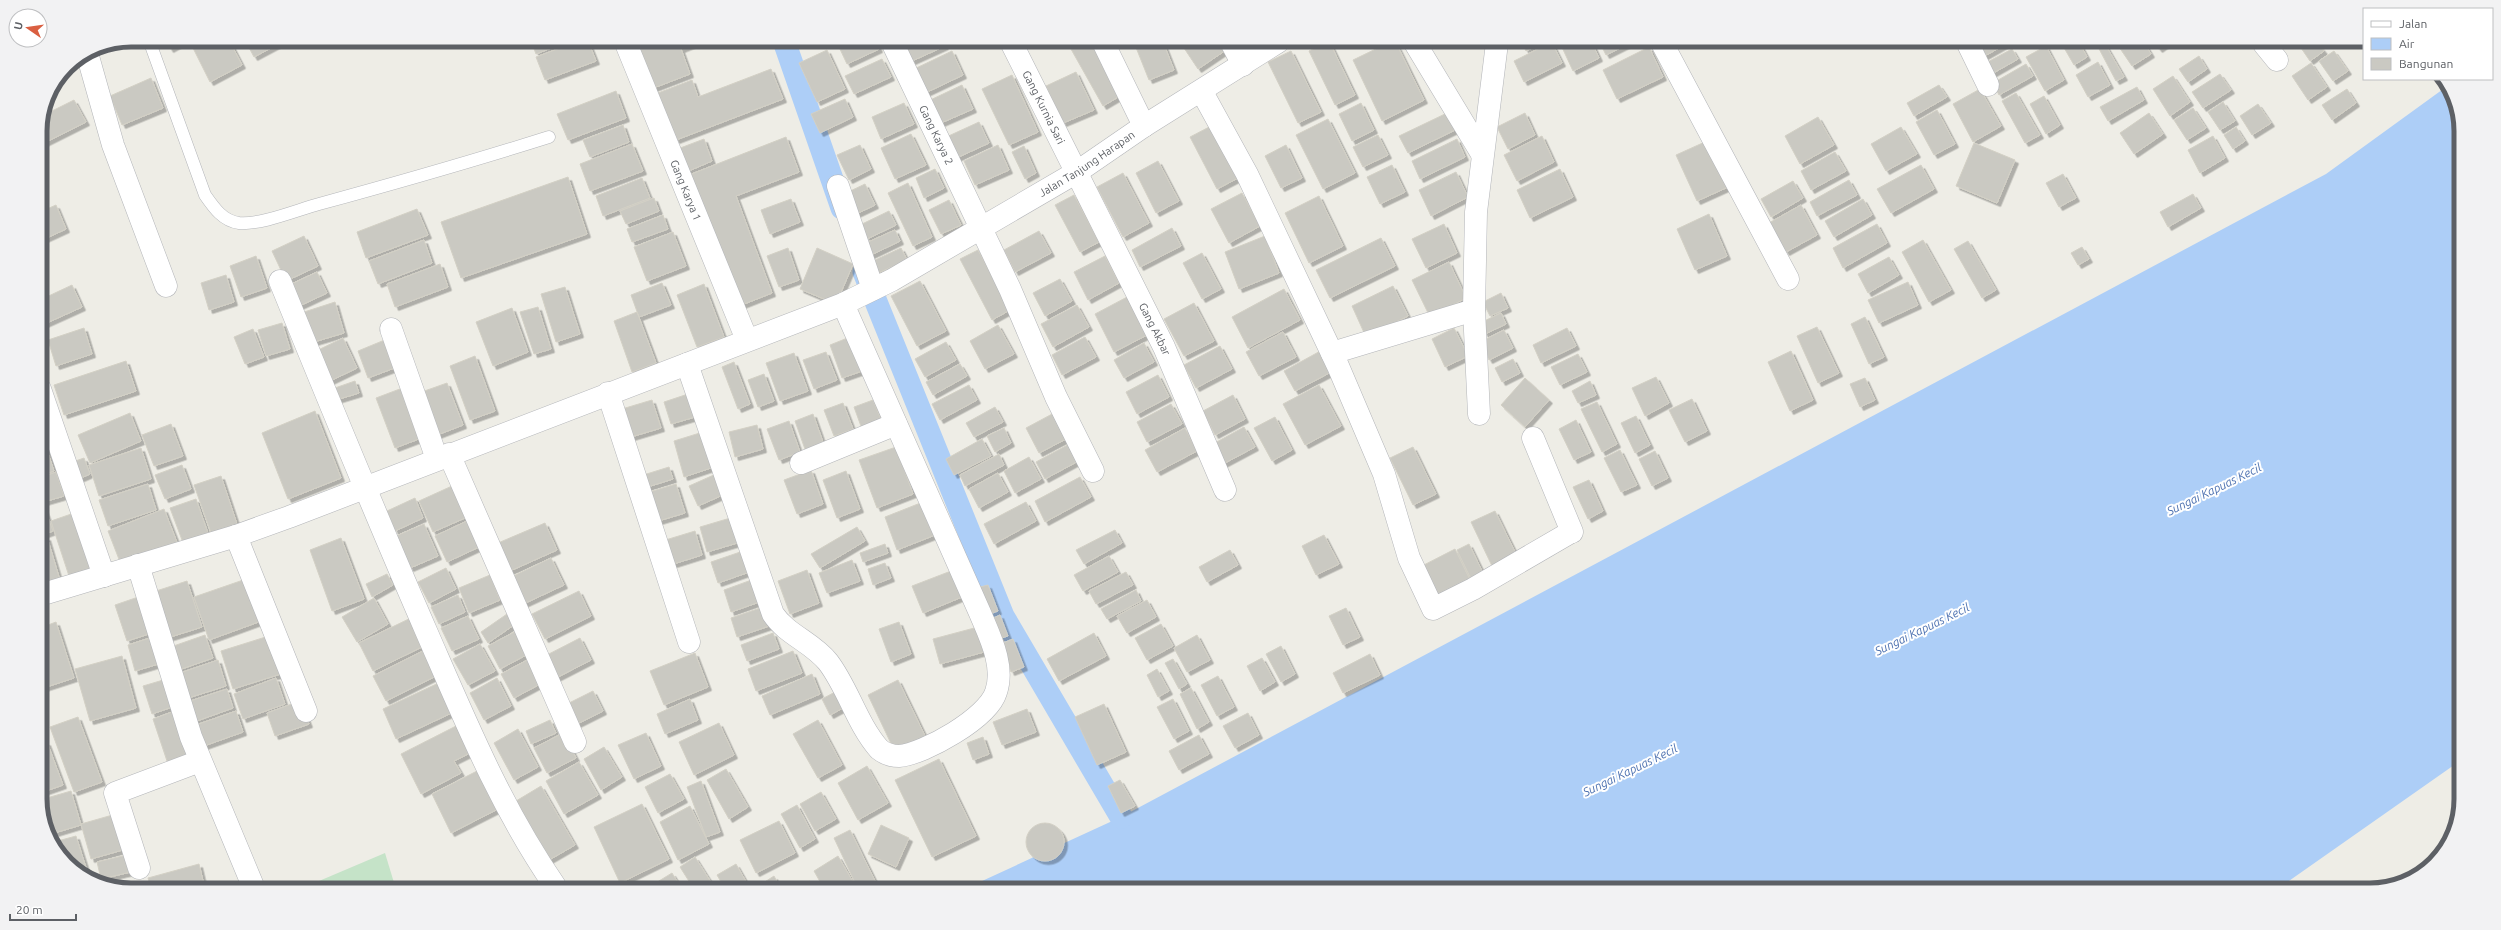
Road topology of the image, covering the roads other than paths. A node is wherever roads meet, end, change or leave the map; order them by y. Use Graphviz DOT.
graph roads {
  1 [pos="152,47"];
  2 [pos="627,47"];
  3 [pos="894,47"];
  4 [pos="1014,47"];
  5 [pos="1105,47"];
  6 [pos="1234,47"];
  7 [pos="1270,47"];
  8 [pos="1418,47"];
  9 [pos="1496,47"];
  10 [pos="1664,47"];
  11 [pos="1969,47"];
  12 [pos="88,58"];
  13 [pos="1243,65"];
  14 [pos="1988,85"];
  15 [pos="1202,92"];
  16 [pos="1144,126"];
  17 [pos="549,137"];
  18 [pos="1482,154"];
  19 [pos="1077,172"];
  20 [pos="838,186"];
  21 [pos="980,230"];
  22 [pos="1788,280"];
  23 [pos="280,281"];
  24 [pos="882,285"];
  25 [pos="166,286"];
  26 [pos="848,301"];
  27 [pos="1474,310"];
  28 [pos="391,329"];
  29 [pos="747,340"];
  30 [pos="1332,353"];
  31 [pos="686,364"];
  32 [pos="608,393"];
  33 [pos="47,409"];
  34 [pos="1479,414"];
  35 [pos="896,424"];
  36 [pos="1533,438"];
  37 [pos="443,456"];
  38 [pos="801,463"];
  39 [pos="1093,471"];
  40 [pos="364,487"];
  41 [pos="1225,490"];
  42 [pos="236,536"];
  43 [pos="138,565"];
  44 [pos="104,576"];
  45 [pos="47,593"];
  46 [pos="689,642"];
  47 [pos="306,710"];
  48 [pos="575,742"];
  49 [pos="200,761"];
  50 [pos="139,868"];
  51 [pos="252,883"];
  52 [pos="553,883"];
  1 -- 17 [label="lane"];
  2 -- 29 [label="street, Gang Karya 1"];
  3 -- 21 [label="street, Gang Karya 2"];
  4 -- 19 [label="street, Gang Kurnia Sari"];
  5 -- 16 [label="street"];
  6 -- 13 [label="street"];
  7 -- 13 [label="street, Jalan Tanjung Harapan"];
  8 -- 18 [label="street"];
  9 -- 18 [label="street"];
  10 -- 22 [label="street"];
  11 -- 14 [label="street"];
  12 -- 25 [label="street"];
  13 -- 15 [label="street, Jalan Tanjung Harapan"];
  15 -- 16 [label="street, Jalan Tanjung Harapan"];
  15 -- 30 [label="street"];
  16 -- 19 [label="street, Jalan Tanjung Harapan"];
  18 -- 27 [label="street"];
  19 -- 21 [label="street, Jalan Tanjung Harapan"];
  19 -- 41 [label="street, Gang Akbar"];
  20 -- 24 [label="street"];
  21 -- 24 [label="street, Jalan Tanjung Harapan"];
  21 -- 39 [label="street, Gang Karya 2"];
  23 -- 40 [label="street"];
  24 -- 26 [label="street, Jalan Tanjung Harapan"];
  26 -- 29 [label="street, Jalan Tanjung Harapan"];
  26 -- 35 [label="street"];
  27 -- 30 [label="street"];
  27 -- 34 [label="street"];
  28 -- 37 [label="street"];
  29 -- 31 [label="street, Jalan Tanjung Harapan"];
  30 -- 36 [label="street"];
  31 -- 32 [label="street, Jalan Tanjung Harapan"];
  31 -- 35 [label="street"];
  32 -- 37 [label="street, Jalan Tanjung Harapan"];
  32 -- 46 [label="street"];
  33 -- 44 [label="street"];
  35 -- 38 [label="street"];
  37 -- 40 [label="street, Jalan Tanjung Harapan"];
  37 -- 48 [label="street"];
  40 -- 42 [label="street, Jalan Tanjung Harapan"];
  40 -- 52 [label="street"];
  42 -- 43 [label="street, Jalan Tanjung Harapan"];
  42 -- 47 [label="street"];
  43 -- 44 [label="street, Jalan Tanjung Harapan"];
  43 -- 49 [label="street"];
  44 -- 45 [label="street, Jalan Tanjung Harapan"];
  49 -- 50 [label="street"];
  49 -- 51 [label="street"];
}
